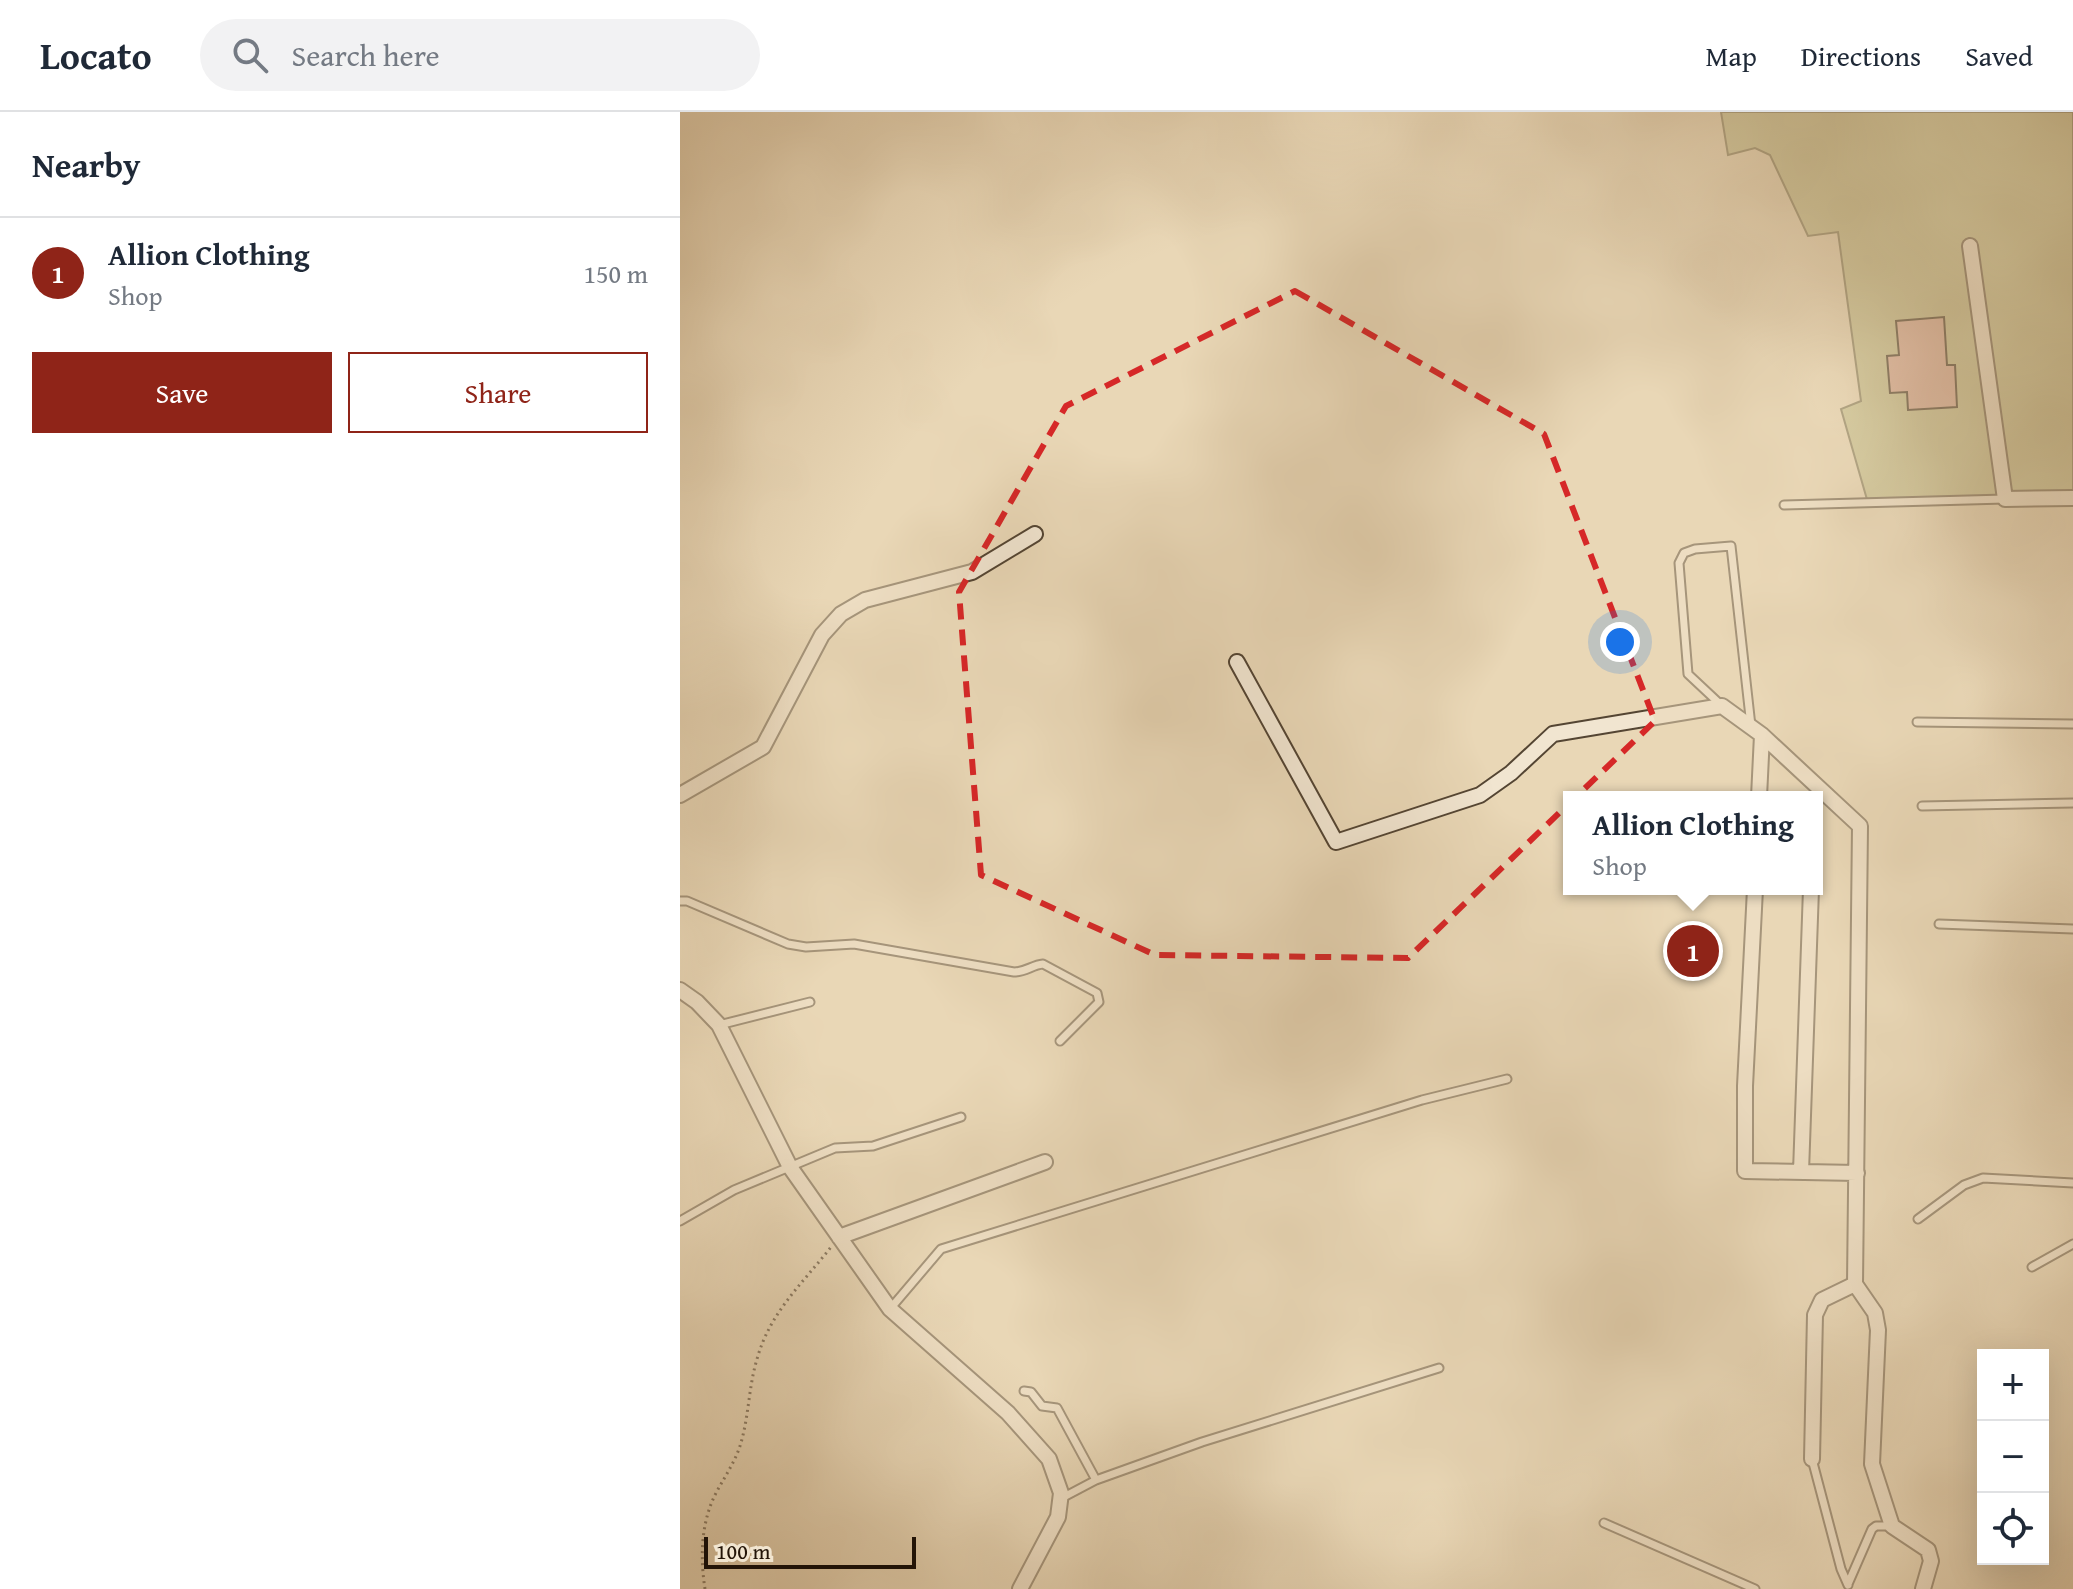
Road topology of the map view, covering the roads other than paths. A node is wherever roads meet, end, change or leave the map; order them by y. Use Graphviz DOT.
graph roads {
  1 [pos="1970,246"];
  2 [pos="2073,498"];
  3 [pos="2005,499"];
  4 [pos="1784,505"];
  5 [pos="1035,534"];
  6 [pos="1237,662"];
  7 [pos="1722,706"];
  8 [pos="1917,722"];
  9 [pos="2073,724"];
  10 [pos="1756,730"];
  11 [pos="1814,790"];
  12 [pos="1759,791"];
  13 [pos="681,792"];
  14 [pos="1823,797"];
  15 [pos="2073,803"];
  16 [pos="1922,806"];
  17 [pos="1755,895"];
  18 [pos="1811,895"];
  19 [pos="680,901"];
  20 [pos="1939,924"];
  21 [pos="2073,929"];
  22 [pos="680,990"];
  23 [pos="810,1002"];
  24 [pos="719,1025"];
  25 [pos="1060,1041"];
  26 [pos="1507,1079"];
  27 [pos="961,1117"];
  28 [pos="1045,1162"];
  29 [pos="790,1167"];
  30 [pos="1801,1172"];
  31 [pos="1857,1173"];
  32 [pos="2073,1183"];
  33 [pos="1918,1219"];
  34 [pos="680,1221"];
  35 [pos="839,1237"];
  36 [pos="2073,1244"];
  37 [pos="2032,1267"];
  38 [pos="1855,1284"];
  39 [pos="890,1309"];
  40 [pos="1439,1368"];
  41 [pos="1024,1391"];
  42 [pos="1812,1459"];
  43 [pos="1096,1480"];
  44 [pos="1060,1499"];
  45 [pos="1604,1523"];
  46 [pos="1892,1526"];
  47 [pos="1847,1587"];
  48 [pos="1020,1589"];
  49 [pos="1755,1589"];
  50 [pos="1923,1589"];
  1 -- 3 [label="street"];
  2 -- 3 [label="street"];
  3 -- 4 [label="lane"];
  5 -- 13 [label="street"];
  6 -- 7 [label="street"];
  7 -- 10 [label="street"];
  7 -- 10 [label="lane"];
  8 -- 9 [label="lane"];
  10 -- 11 [label="street"];
  10 -- 12 [label="street"];
  14 -- 31 [label="street"];
  15 -- 16 [label="lane"];
  17 -- 30 [label="street"];
  18 -- 30 [label="street"];
  19 -- 25 [label="lane"];
  20 -- 21 [label="lane"];
  22 -- 24 [label="street"];
  23 -- 24 [label="lane"];
  24 -- 29 [label="street"];
  26 -- 39 [label="lane"];
  27 -- 29 [label="lane"];
  28 -- 35 [label="street"];
  29 -- 34 [label="lane"];
  29 -- 35 [label="street"];
  30 -- 31 [label="street"];
  31 -- 38 [label="street"];
  32 -- 33 [label="lane"];
  35 -- 39 [label="street"];
  36 -- 37 [label="lane"];
  38 -- 42 [label="street"];
  38 -- 46 [label="street"];
  39 -- 44 [label="street"];
  40 -- 43 [label="lane"];
  41 -- 43 [label="lane"];
  42 -- 47 [label="lane"];
  43 -- 44 [label="lane"];
  44 -- 48 [label="street"];
  45 -- 49 [label="lane"];
  46 -- 47 [label="lane"];
  46 -- 50 [label="street"];
}
